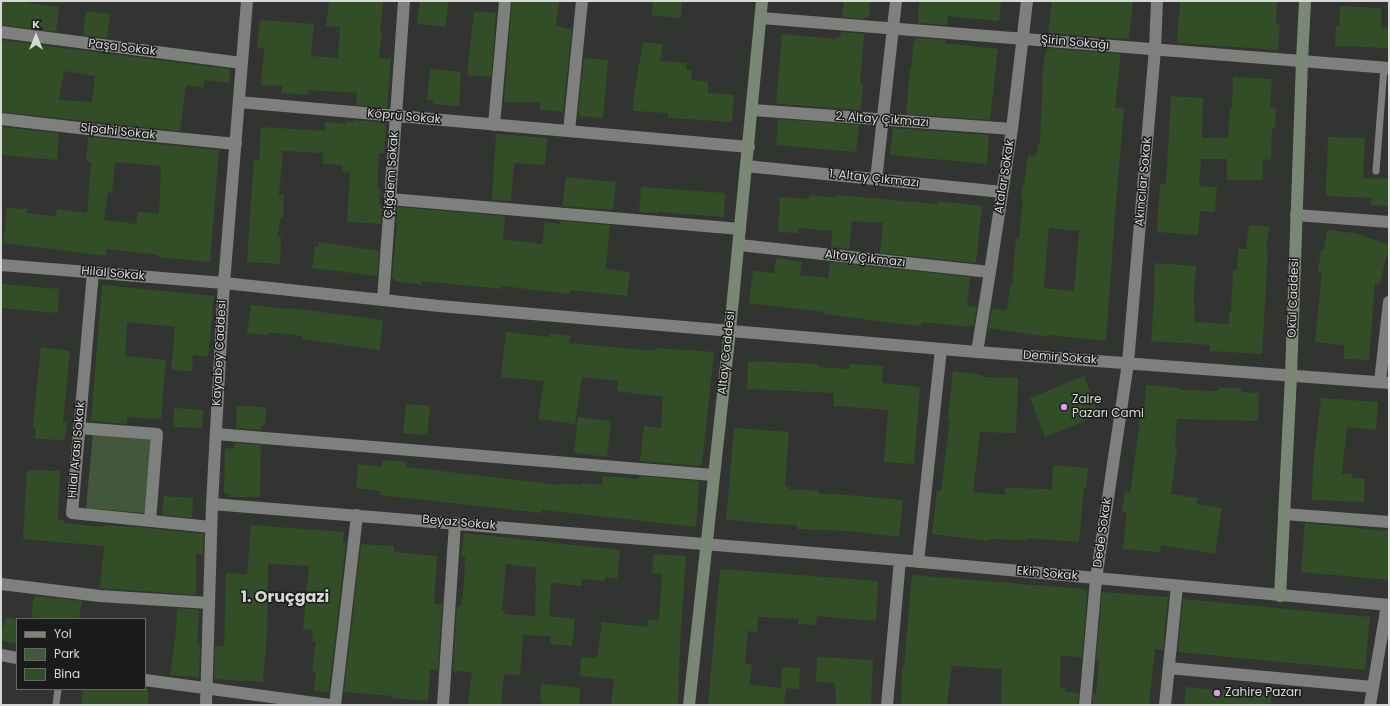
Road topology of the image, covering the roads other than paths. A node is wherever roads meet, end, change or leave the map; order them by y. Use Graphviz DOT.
graph roads {
  1 [pos="247,1"];
  2 [pos="404,1"];
  3 [pos="505,1"];
  4 [pos="582,1"];
  5 [pos="762,1"];
  6 [pos="896,1"];
  7 [pos="1027,1"];
  8 [pos="1157,1"];
  9 [pos="1305,1"];
  10 [pos="761,18"];
  11 [pos="893,28"];
  12 [pos="1,32"];
  13 [pos="1023,38"];
  14 [pos="1155,49"];
  15 [pos="1302,61"];
  16 [pos="242,63"];
  17 [pos="1386,68"];
  18 [pos="239,102"];
  19 [pos="752,110"];
  20 [pos="396,116"];
  21 [pos="1,119"];
  22 [pos="883,120"];
  23 [pos="494,125"];
  24 [pos="1012,129"];
  25 [pos="569,131"];
  26 [pos="236,144"];
  27 [pos="749,147"];
  28 [pos="746,166"];
  29 [pos="1376,170"];
  30 [pos="876,180"];
  31 [pos="1002,192"];
  32 [pos="390,199"];
  33 [pos="1296,215"];
  34 [pos="1389,222"];
  35 [pos="740,229"];
  36 [pos="738,245"];
  37 [pos="1,265"];
  38 [pos="93,272"];
  39 [pos="990,272"];
  40 [pos="224,283"];
  41 [pos="383,300"];
  42 [pos="1389,302"];
  43 [pos="730,330"];
  44 [pos="941,349"];
  45 [pos="977,352"];
  46 [pos="1128,363"];
  47 [pos="1291,376"];
  48 [pos="1384,382"];
  49 [pos="79,428"];
  50 [pos="216,434"];
  51 [pos="714,475"];
  52 [pos="212,504"];
  53 [pos="1284,514"];
  54 [pos="357,515"];
  55 [pos="150,521"];
  56 [pos="1389,522"];
  57 [pos="455,523"];
  58 [pos="211,527"];
  59 [pos="706,544"];
  60 [pos="900,560"];
  61 [pos="918,562"];
  62 [pos="1096,579"];
  63 [pos="1,584"];
  64 [pos="1177,586"];
  65 [pos="1280,596"];
  66 [pos="209,603"];
  67 [pos="1388,605"];
  68 [pos="1,655"];
  69 [pos="16,658"];
  70 [pos="1169,668"];
  71 [pos="146,680"];
  72 [pos="1373,687"];
  73 [pos="207,689"];
  74 [pos="58,690"];
  75 [pos="56,705"];
  76 [pos="206,705"];
  77 [pos="330,705"];
  78 [pos="335,705"];
  79 [pos="443,705"];
  80 [pos="689,705"];
  81 [pos="887,705"];
  82 [pos="1084,705"];
  83 [pos="1165,705"];
  84 [pos="1370,705"];
  1 -- 16 [label="street, Kayabey Caddesi"];
  2 -- 20 [label="street, Çiğdem Sokak"];
  3 -- 23 [label="street"];
  4 -- 25 [label="street"];
  5 -- 10 [label="main road, Altay Caddesi"];
  6 -- 11 [label="street"];
  7 -- 13 [label="street, Atalar Sokak"];
  8 -- 14 [label="street, Akıncılar Sokak"];
  9 -- 15 [label="main road, Okul Caddesi"];
  10 -- 11 [label="street, Şirin Sokağı"];
  10 -- 19 [label="main road, Altay Caddesi"];
  11 -- 13 [label="street, Şirin Sokağı"];
  11 -- 22 [label="street"];
  12 -- 16 [label="street, Paşa Sokak"];
  13 -- 14 [label="street, Şirin Sokağı"];
  13 -- 24 [label="street, Atalar Sokak"];
  14 -- 15 [label="street, Şirin Sokağı"];
  14 -- 46 [label="street, Akıncılar Sokak"];
  15 -- 17 [label="street, Şirin Sokağı"];
  15 -- 33 [label="main road, Okul Caddesi"];
  16 -- 18 [label="street, Kayabey Caddesi"];
  17 -- 29 [label="lane"];
  18 -- 20 [label="street, Köprü Sokak"];
  18 -- 26 [label="street, Kayabey Caddesi"];
  19 -- 22 [label="street, 2. Altay Çıkmazı"];
  19 -- 27 [label="main road, Altay Caddesi"];
  20 -- 23 [label="street, Köprü Sokak"];
  20 -- 32 [label="street, Çiğdem Sokak"];
  21 -- 26 [label="street, Sipahi Sokak"];
  22 -- 24 [label="street, 2. Altay Çıkmazı"];
  22 -- 30 [label="street"];
  23 -- 25 [label="street, Köprü Sokak"];
  24 -- 31 [label="street, Atalar Sokak"];
  25 -- 27 [label="street, Köprü Sokak"];
  26 -- 40 [label="street, Kayabey Caddesi"];
  27 -- 28 [label="main road, Altay Caddesi"];
  28 -- 30 [label="street, 1. Altay Çıkmazı"];
  28 -- 35 [label="main road, Altay Caddesi"];
  30 -- 31 [label="street, 1. Altay Çıkmazı"];
  31 -- 39 [label="street, Atalar Sokak"];
  32 -- 35 [label="street"];
  32 -- 41 [label="street, Çiğdem Sokak"];
  33 -- 34 [label="street"];
  33 -- 47 [label="main road, Okul Caddesi"];
  35 -- 36 [label="main road, Altay Caddesi"];
  36 -- 39 [label="street, Altay Çıkmazı"];
  36 -- 43 [label="main road, Altay Caddesi"];
  37 -- 38 [label="street, Hilal Sokak"];
  38 -- 40 [label="street, Hilal Sokak"];
  38 -- 49 [label="street, Hilal Arası Sokak"];
  39 -- 45 [label="street, Atalar Sokak"];
  40 -- 41 [label="street, Hilal Sokak"];
  40 -- 50 [label="street, Kayabey Caddesi"];
  41 -- 43 [label="street, Demir Sokak"];
  42 -- 48 [label="street"];
  43 -- 44 [label="street, Demir Sokak"];
  43 -- 51 [label="main road, Altay Caddesi"];
  44 -- 45 [label="street, Demir Sokak"];
  44 -- 61 [label="street"];
  45 -- 46 [label="street, Demir Sokak"];
  46 -- 47 [label="street, Demir Sokak"];
  46 -- 62 [label="street, Dede Sokak"];
  47 -- 48 [label="street, Demir Sokak"];
  47 -- 53 [label="main road, Okul Caddesi"];
  49 -- 55 [label="street, Hilal Arası Sokak"];
  49 -- 55 [label="street"];
  50 -- 51 [label="street"];
  50 -- 52 [label="street, Kayabey Caddesi"];
  51 -- 59 [label="main road, Altay Caddesi"];
  52 -- 54 [label="street, Beyaz Sokak"];
  52 -- 58 [label="street, Kayabey Caddesi"];
  53 -- 56 [label="street"];
  53 -- 65 [label="main road, Okul Caddesi"];
  54 -- 57 [label="street, Beyaz Sokak"];
  54 -- 78 [label="street"];
  55 -- 58 [label="street, Hilal Arası Sokak"];
  57 -- 59 [label="street, Beyaz Sokak"];
  57 -- 79 [label="street"];
  58 -- 66 [label="street, Kayabey Caddesi"];
  59 -- 60 [label="street, Ekin Sokak"];
  59 -- 80 [label="main road, Altay Caddesi"];
  60 -- 61 [label="street, Ekin Sokak"];
  60 -- 81 [label="street"];
  61 -- 62 [label="street, Ekin Sokak"];
  62 -- 64 [label="street, Ekin Sokak"];
  62 -- 82 [label="street, Dede Sokak"];
  63 -- 66 [label="street"];
  64 -- 65 [label="street, Ekin Sokak"];
  64 -- 70 [label="street"];
  65 -- 67 [label="street, Ekin Sokak"];
  66 -- 73 [label="street, Kayabey Caddesi"];
  67 -- 72 [label="street"];
  68 -- 69 [label="street"];
  70 -- 72 [label="street"];
  70 -- 83 [label="street"];
  71 -- 73 [label="street"];
  72 -- 84 [label="street"];
  73 -- 76 [label="street, Kayabey Caddesi"];
  73 -- 77 [label="street"];
  74 -- 75 [label="lane"];
}
